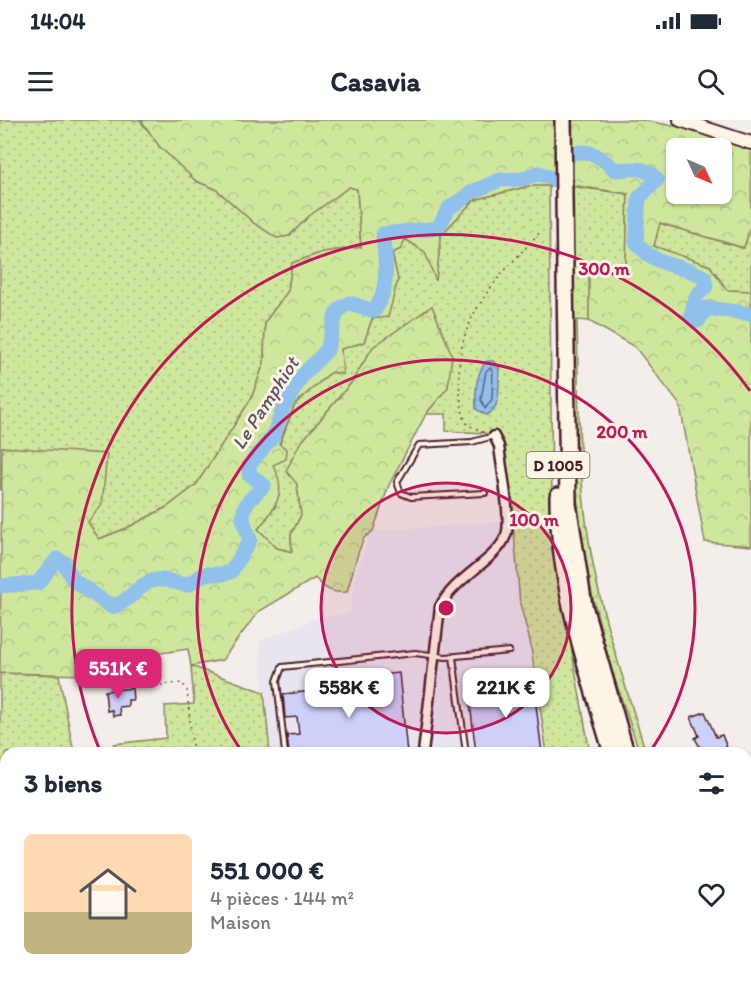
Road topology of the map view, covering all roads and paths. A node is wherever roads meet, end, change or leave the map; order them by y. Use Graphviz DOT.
graph roads {
  1 [pos="557,120"];
  2 [pos="563,120"];
  3 [pos="680,120"];
  4 [pos="751,142"];
  5 [pos="541,231"];
  6 [pos="562,326"];
  7 [pos="494,436"];
  8 [pos="485,493"];
  9 [pos="509,651"];
  10 [pos="433,656"];
  11 [pos="453,657"];
  12 [pos="137,687"];
  13 [pos="594,693"];
  14 [pos="192,747"];
  15 [pos="284,747"];
  16 [pos="424,747"];
  17 [pos="465,747"];
  18 [pos="599,747"];
  19 [pos="610,747"];
  20 [pos="626,747"];
  1 -- 6 [label="highway, D 1005"];
  2 -- 6 [label="highway, D 1005"];
  3 -- 4 [label="street"];
  5 -- 7 [label="path"];
  6 -- 13 [label="highway, D 1005"];
  6 -- 20 [label="highway, D 1005"];
  7 -- 8 [label="lane"];
  7 -- 10 [label="street"];
  9 -- 11 [label="lane"];
  10 -- 11 [label="lane"];
  10 -- 15 [label="lane"];
  10 -- 16 [label="street"];
  11 -- 17 [label="lane"];
  12 -- 14 [label="path"];
  13 -- 18 [label="highway"];
  13 -- 19 [label="highway, D 1005"];
}
